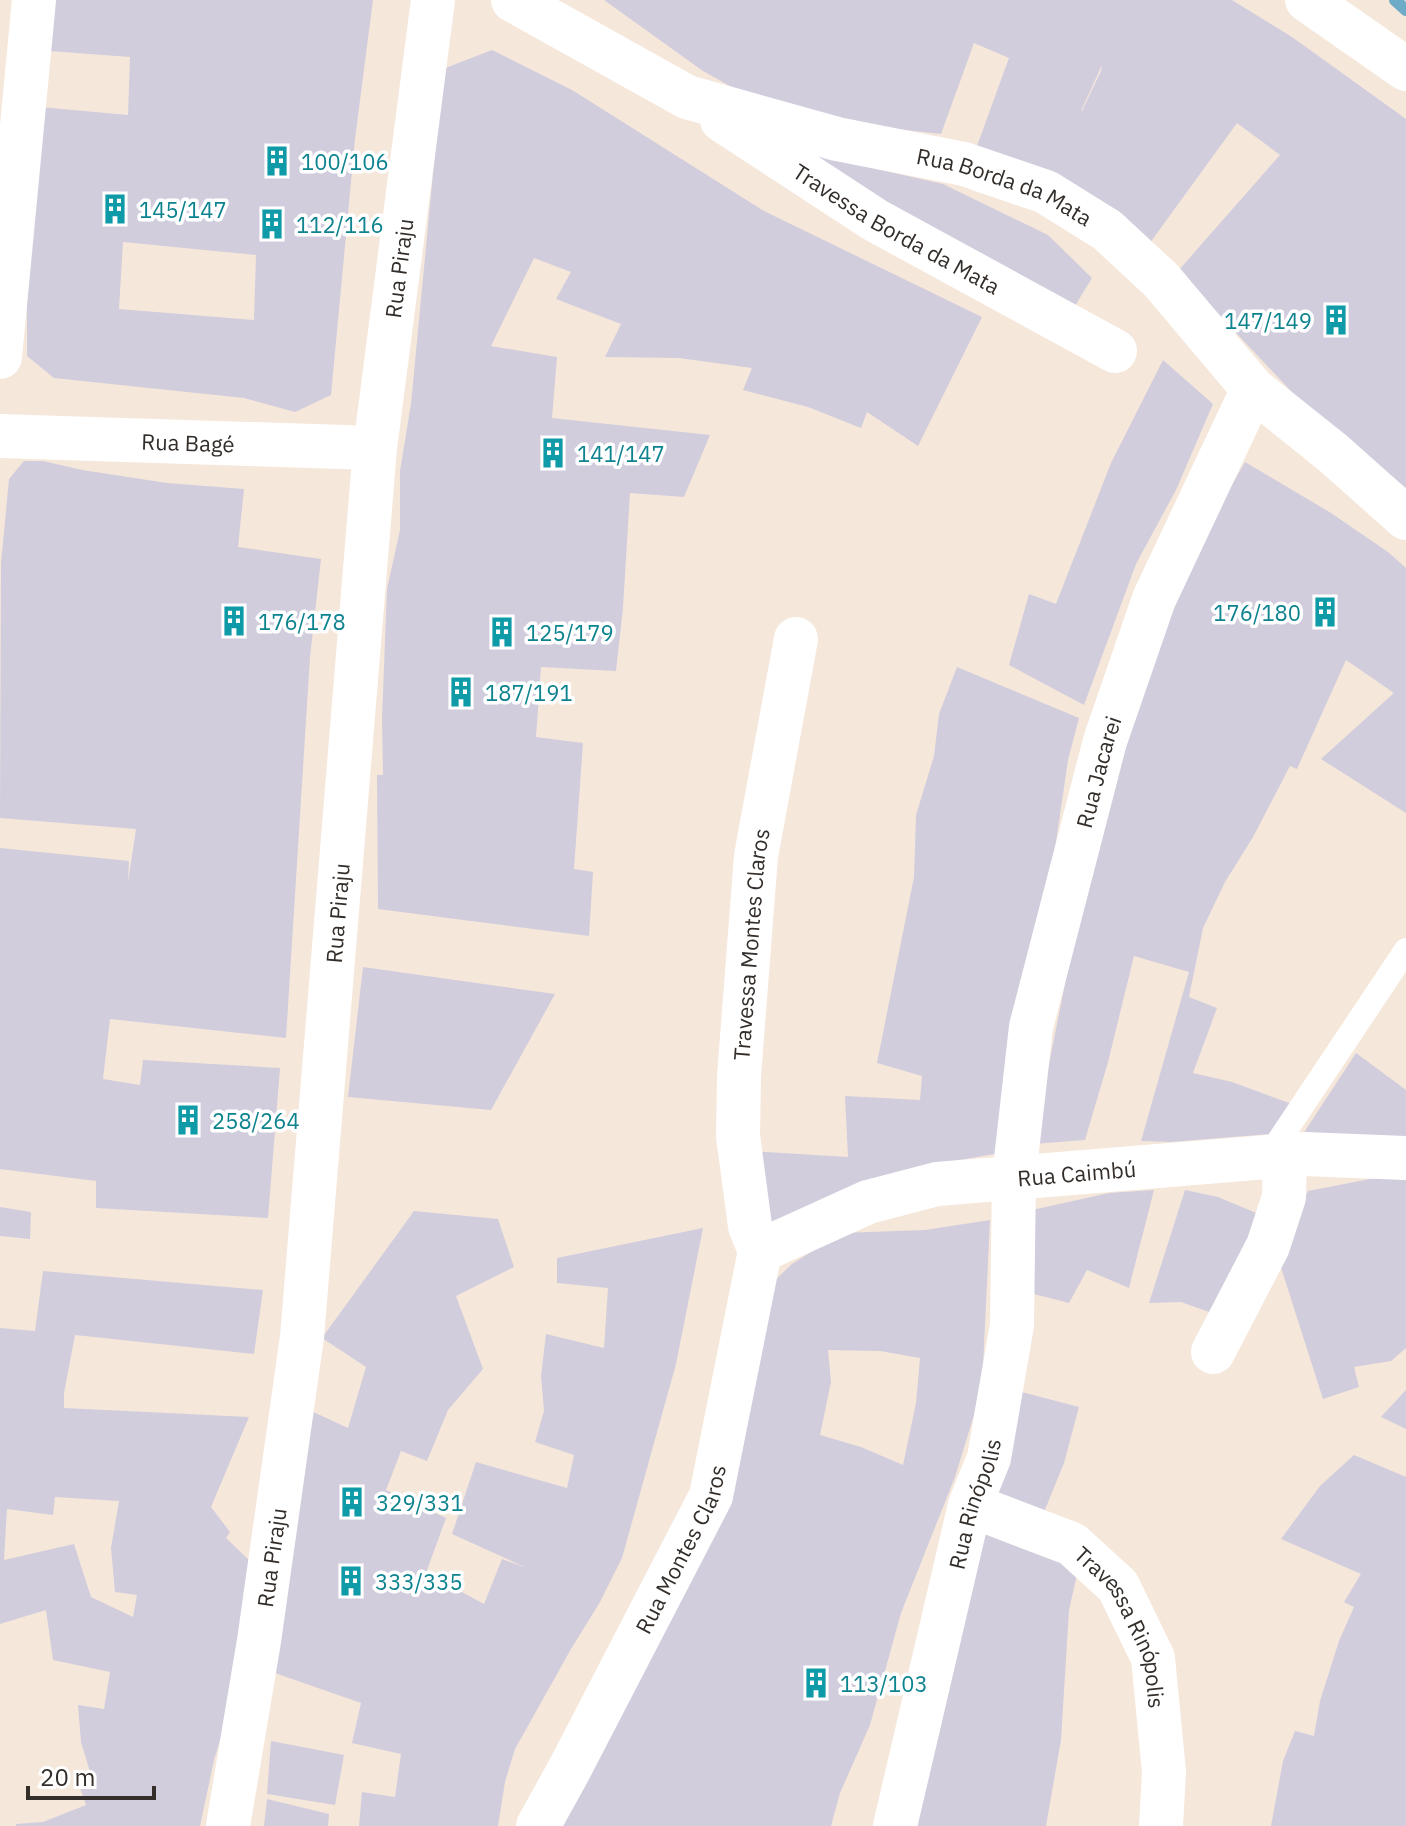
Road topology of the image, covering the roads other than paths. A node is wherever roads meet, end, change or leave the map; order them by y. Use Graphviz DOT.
graph roads {
  1 [pos="34,0"];
  2 [pos="433,0"];
  3 [pos="513,0"];
  4 [pos="1307,0"];
  5 [pos="1406,69"];
  6 [pos="687,97"];
  7 [pos="1115,351"];
  8 [pos="0,357"];
  9 [pos="1253,389"];
  10 [pos="0,436"];
  11 [pos="375,448"];
  12 [pos="1406,518"];
  13 [pos="796,639"];
  14 [pos="1406,950"];
  15 [pos="1277,1157"];
  16 [pos="1406,1158"];
  17 [pos="1014,1177"];
  18 [pos="760,1251"];
  19 [pos="1213,1352"];
  20 [pos="970,1505"];
  21 [pos="228,1826"];
  22 [pos="538,1826"];
  23 [pos="895,1826"];
  24 [pos="1161,1826"];
  1 -- 8 [label="street"];
  2 -- 11 [label="street, Rua Piraju"];
  3 -- 6 [label="street, Rua Borda da Mata"];
  4 -- 5 [label="street"];
  6 -- 7 [label="street, Travessa Borda da Mata"];
  6 -- 9 [label="street, Rua Borda da Mata"];
  9 -- 12 [label="street, Rua Borda da Mata"];
  9 -- 17 [label="street, Rua Jacarei"];
  10 -- 11 [label="street, Rua Bagé"];
  11 -- 21 [label="street, Rua Piraju"];
  13 -- 18 [label="street, Travessa Montes Claros"];
  14 -- 15 [label="lane"];
  15 -- 16 [label="street, Rua Caimbú"];
  15 -- 17 [label="street, Rua Caimbú"];
  15 -- 19 [label="street"];
  17 -- 18 [label="street, Rua Caimbú"];
  17 -- 20 [label="street, Rua Rinópolis"];
  18 -- 22 [label="street, Rua Montes Claros"];
  20 -- 23 [label="street, Rua Rinópolis"];
  20 -- 24 [label="street, Travessa Rinópolis"];
}
